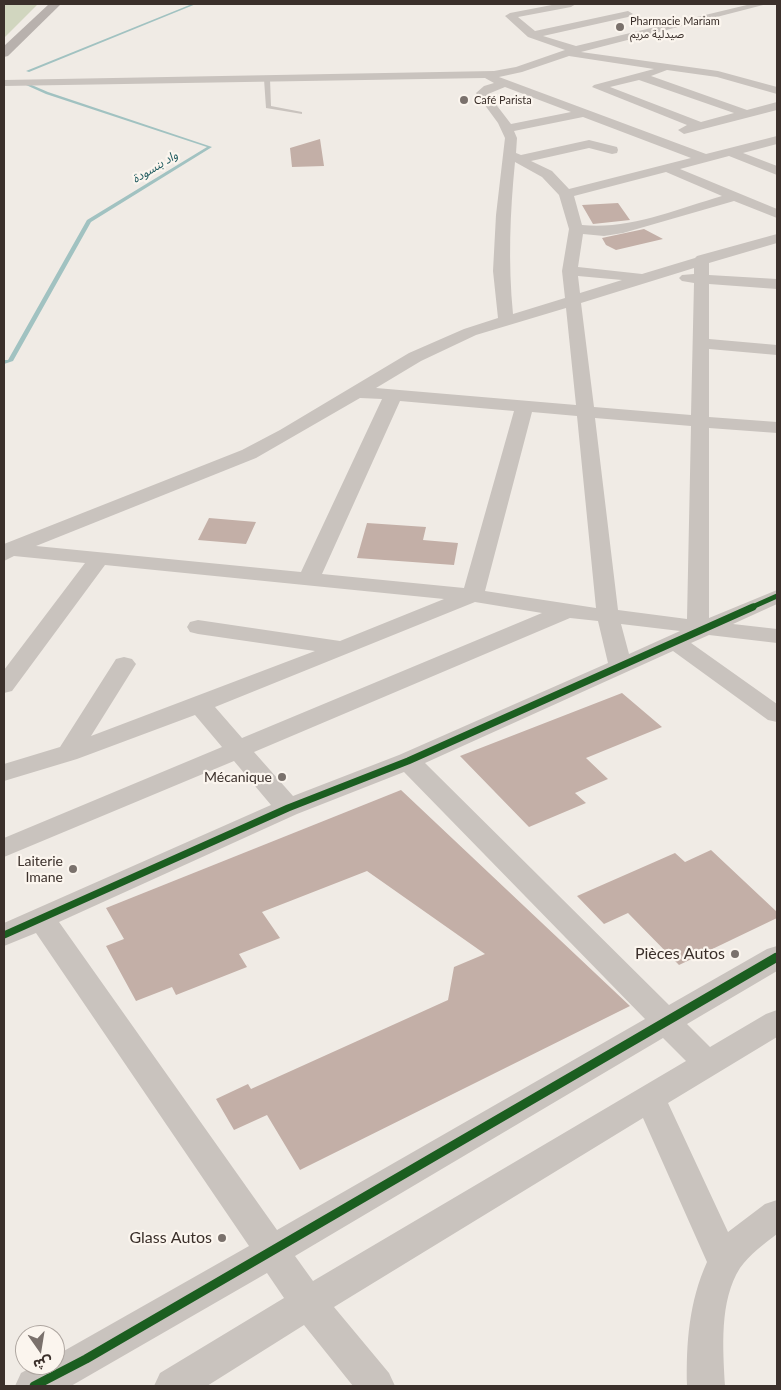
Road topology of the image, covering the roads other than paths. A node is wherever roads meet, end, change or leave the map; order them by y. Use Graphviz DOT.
graph roads {
  1 [pos="55,4"];
  2 [pos="571,4"];
  3 [pos="762,4"];
  4 [pos="603,7"];
  5 [pos="652,21"];
  6 [pos="668,26"];
  7 [pos="532,35"];
  8 [pos="568,51"];
  9 [pos="4,53"];
  10 [pos="676,67"];
  11 [pos="484,74"];
  12 [pos="640,76"];
  13 [pos="267,79"];
  14 [pos="4,83"];
  15 [pos="505,83"];
  16 [pos="777,92"];
  17 [pos="777,106"];
  18 [pos="300,113"];
  19 [pos="583,113"];
  20 [pos="748,114"];
  21 [pos="700,126"];
  22 [pos="507,129"];
  23 [pos="650,138"];
  24 [pos="777,140"];
  25 [pos="612,150"];
  26 [pos="730,152"];
  27 [pos="515,156"];
  28 [pos="706,159"];
  29 [pos="667,168"];
  30 [pos="777,171"];
  31 [pos="566,194"];
  32 [pos="737,196"];
  33 [pos="777,214"];
  34 [pos="576,230"];
  35 [pos="777,238"];
  36 [pos="702,259"];
  37 [pos="570,271"];
  38 [pos="646,278"];
  39 [pos="702,278"];
  40 [pos="777,284"];
  41 [pos="573,300"];
  42 [pos="506,322"];
  43 [pos="701,343"];
  44 [pos="777,350"];
  45 [pos="357,392"];
  46 [pos="393,396"];
  47 [pos="524,407"];
  48 [pos="587,411"];
  49 [pos="700,421"];
  50 [pos="777,428"];
  51 [pos="6,551"];
  52 [pos="98,560"];
  53 [pos="308,580"];
  54 [pos="473,595"];
  55 [pos="777,596"];
  56 [pos="567,611"];
  57 [pos="608,616"];
  58 [pos="198,627"];
  59 [pos="703,627"];
  60 [pos="777,636"];
  61 [pos="675,642"];
  62 [pos="340,647"];
  63 [pos="124,664"];
  64 [pos="620,665"];
  65 [pos="4,686"];
  66 [pos="200,705"];
  67 [pos="777,715"];
  68 [pos="240,750"];
  69 [pos="68,753"];
  70 [pos="408,760"];
  71 [pos="4,773"];
  72 [pos="288,808"];
  73 [pos="4,848"];
  74 [pos="41,918"];
  75 [pos="4,935"];
  76 [pos="777,957"];
  77 [pos="665,1022"];
  78 [pos="777,1022"];
  79 [pos="708,1064"];
  80 [pos="650,1098"];
  81 [pos="777,1215"];
  82 [pos="271,1250"];
  83 [pos="724,1262"];
  84 [pos="308,1302"];
  85 [pos="34,1386"];
  86 [pos="173,1386"];
  87 [pos="376,1386"];
  88 [pos="706,1386"];
  1 -- 9 [label="main road"];
  2 -- 7 [label="street"];
  3 -- 6 [label="street"];
  4 -- 7 [label="street"];
  5 -- 6 [label="street"];
  6 -- 8 [label="street"];
  7 -- 8 [label="street"];
  8 -- 10 [label="street"];
  8 -- 11 [label="street"];
  10 -- 12 [label="street"];
  10 -- 16 [label="street"];
  11 -- 13 [label="street"];
  11 -- 15 [label="street"];
  12 -- 20 [label="street"];
  12 -- 21 [label="street"];
  13 -- 14 [label="street"];
  13 -- 18 [label="lane"];
  15 -- 19 [label="street"];
  15 -- 22 [label="street"];
  17 -- 20 [label="street"];
  19 -- 22 [label="street"];
  19 -- 23 [label="street"];
  20 -- 21 [label="street"];
  21 -- 23 [label="street"];
  22 -- 27 [label="street"];
  23 -- 28 [label="street"];
  24 -- 26 [label="street"];
  25 -- 27 [label="street"];
  26 -- 28 [label="street"];
  26 -- 30 [label="street"];
  27 -- 31 [label="street"];
  27 -- 42 [label="street"];
  28 -- 29 [label="street"];
  29 -- 31 [label="street"];
  29 -- 32 [label="street"];
  31 -- 34 [label="street"];
  32 -- 33 [label="street"];
  32 -- 34 [label="street"];
  34 -- 37 [label="street"];
  35 -- 36 [label="street"];
  36 -- 38 [label="street"];
  36 -- 39 [label="street"];
  37 -- 38 [label="street"];
  37 -- 41 [label="street"];
  38 -- 39 [label="street"];
  38 -- 41 [label="street"];
  39 -- 40 [label="street"];
  39 -- 43 [label="street"];
  41 -- 42 [label="street"];
  41 -- 48 [label="street"];
  42 -- 45 [label="street"];
  43 -- 44 [label="street"];
  43 -- 49 [label="street"];
  45 -- 46 [label="street"];
  45 -- 51 [label="street"];
  46 -- 47 [label="street"];
  46 -- 53 [label="street"];
  47 -- 48 [label="street"];
  47 -- 54 [label="street"];
  48 -- 49 [label="street"];
  48 -- 57 [label="street"];
  49 -- 50 [label="street"];
  49 -- 59 [label="street"];
  51 -- 52 [label="street"];
  52 -- 53 [label="street"];
  52 -- 65 [label="street"];
  53 -- 54 [label="street"];
  54 -- 56 [label="street"];
  54 -- 62 [label="street"];
  55 -- 59 [label="street"];
  56 -- 57 [label="street"];
  56 -- 68 [label="street"];
  57 -- 59 [label="street"];
  57 -- 64 [label="street"];
  58 -- 62 [label="street"];
  59 -- 60 [label="street"];
  59 -- 61 [label="street"];
  61 -- 64 [label="street"];
  61 -- 67 [label="street"];
  62 -- 66 [label="street"];
  63 -- 69 [label="street"];
  64 -- 70 [label="street"];
  66 -- 68 [label="street"];
  66 -- 69 [label="street"];
  68 -- 72 [label="street"];
  68 -- 73 [label="street"];
  69 -- 71 [label="street"];
  70 -- 72 [label="street"];
  70 -- 77 [label="street"];
  72 -- 74 [label="street"];
  74 -- 75 [label="street"];
  74 -- 82 [label="street"];
  76 -- 77 [label="street"];
  77 -- 79 [label="street"];
  77 -- 82 [label="street"];
  78 -- 79 [label="street"];
  79 -- 80 [label="street"];
  80 -- 83 [label="street"];
  80 -- 84 [label="street"];
  81 -- 83 [label="street"];
  82 -- 84 [label="street"];
  82 -- 85 [label="street"];
  83 -- 88 [label="street"];
  84 -- 86 [label="street"];
  84 -- 87 [label="street"];
}
